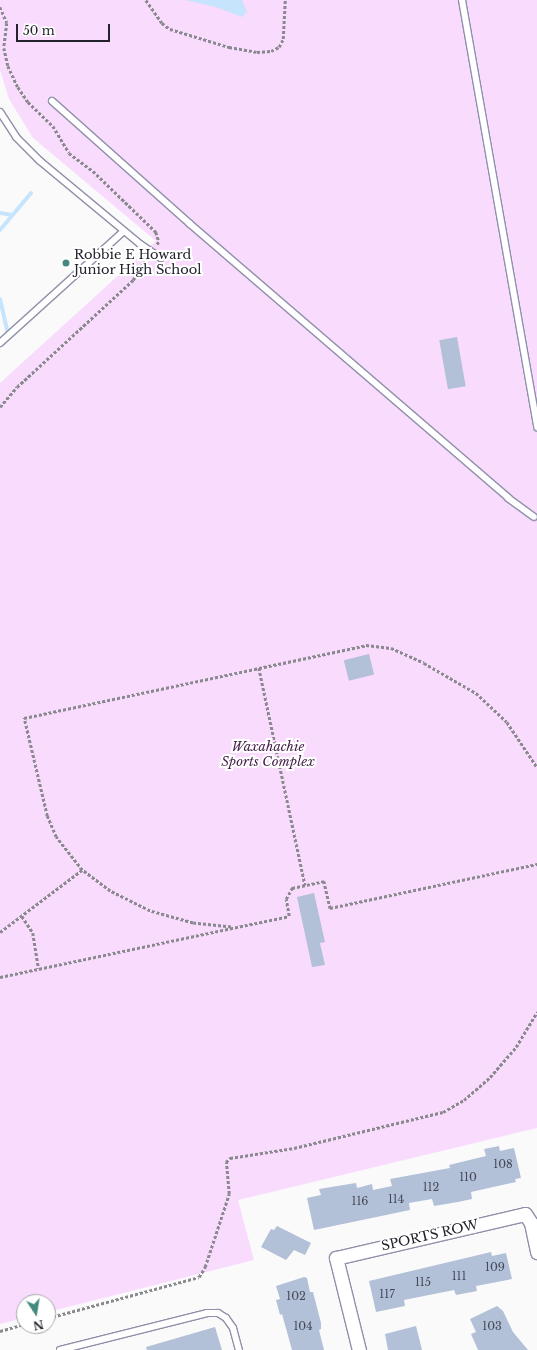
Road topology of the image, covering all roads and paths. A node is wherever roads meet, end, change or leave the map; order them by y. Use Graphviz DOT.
graph roads {
  1 [pos="146,0"];
  2 [pos="285,0"];
  3 [pos="462,0"];
  4 [pos="0,7"];
  5 [pos="52,101"];
  6 [pos="0,112"];
  7 [pos="124,231"];
  8 [pos="152,252"];
  9 [pos="161,258"];
  10 [pos="0,343"];
  11 [pos="0,407"];
  12 [pos="537,427"];
  13 [pos="536,517"];
  14 [pos="259,668"];
  15 [pos="537,767"];
  16 [pos="537,864"];
  17 [pos="82,870"];
  18 [pos="305,885"];
  19 [pos="22,916"];
  20 [pos="231,928"];
  21 [pos="0,932"];
  22 [pos="39,969"];
  23 [pos="0,977"];
  24 [pos="537,1012"];
  25 [pos="537,1252"];
  26 [pos="56,1316"];
  27 [pos="16,1326"];
  28 [pos="0,1331"];
  29 [pos="90,1343"];
  30 [pos="60,1350"];
  31 [pos="92,1350"];
  32 [pos="239,1350"];
  33 [pos="359,1350"];
  1 -- 2 [label="path"];
  3 -- 12 [label="lane"];
  4 -- 8 [label="path"];
  5 -- 13 [label="lane"];
  6 -- 7 [label="lane"];
  7 -- 8 [label="lane"];
  7 -- 10 [label="lane"];
  8 -- 9 [label="lane"];
  8 -- 11 [label="path"];
  14 -- 15 [label="path"];
  14 -- 17 [label="path"];
  14 -- 18 [label="path"];
  16 -- 18 [label="path"];
  17 -- 19 [label="path"];
  17 -- 20 [label="path"];
  18 -- 20 [label="path"];
  19 -- 21 [label="path"];
  19 -- 22 [label="path"];
  20 -- 22 [label="path"];
  22 -- 23 [label="path"];
  24 -- 26 [label="path"];
  25 -- 33 [label="street, SPORTS ROW"];
  27 -- 28 [label="path"];
  29 -- 30 [label="lane"];
  29 -- 31 [label="lane"];
  29 -- 32 [label="lane"];
}
